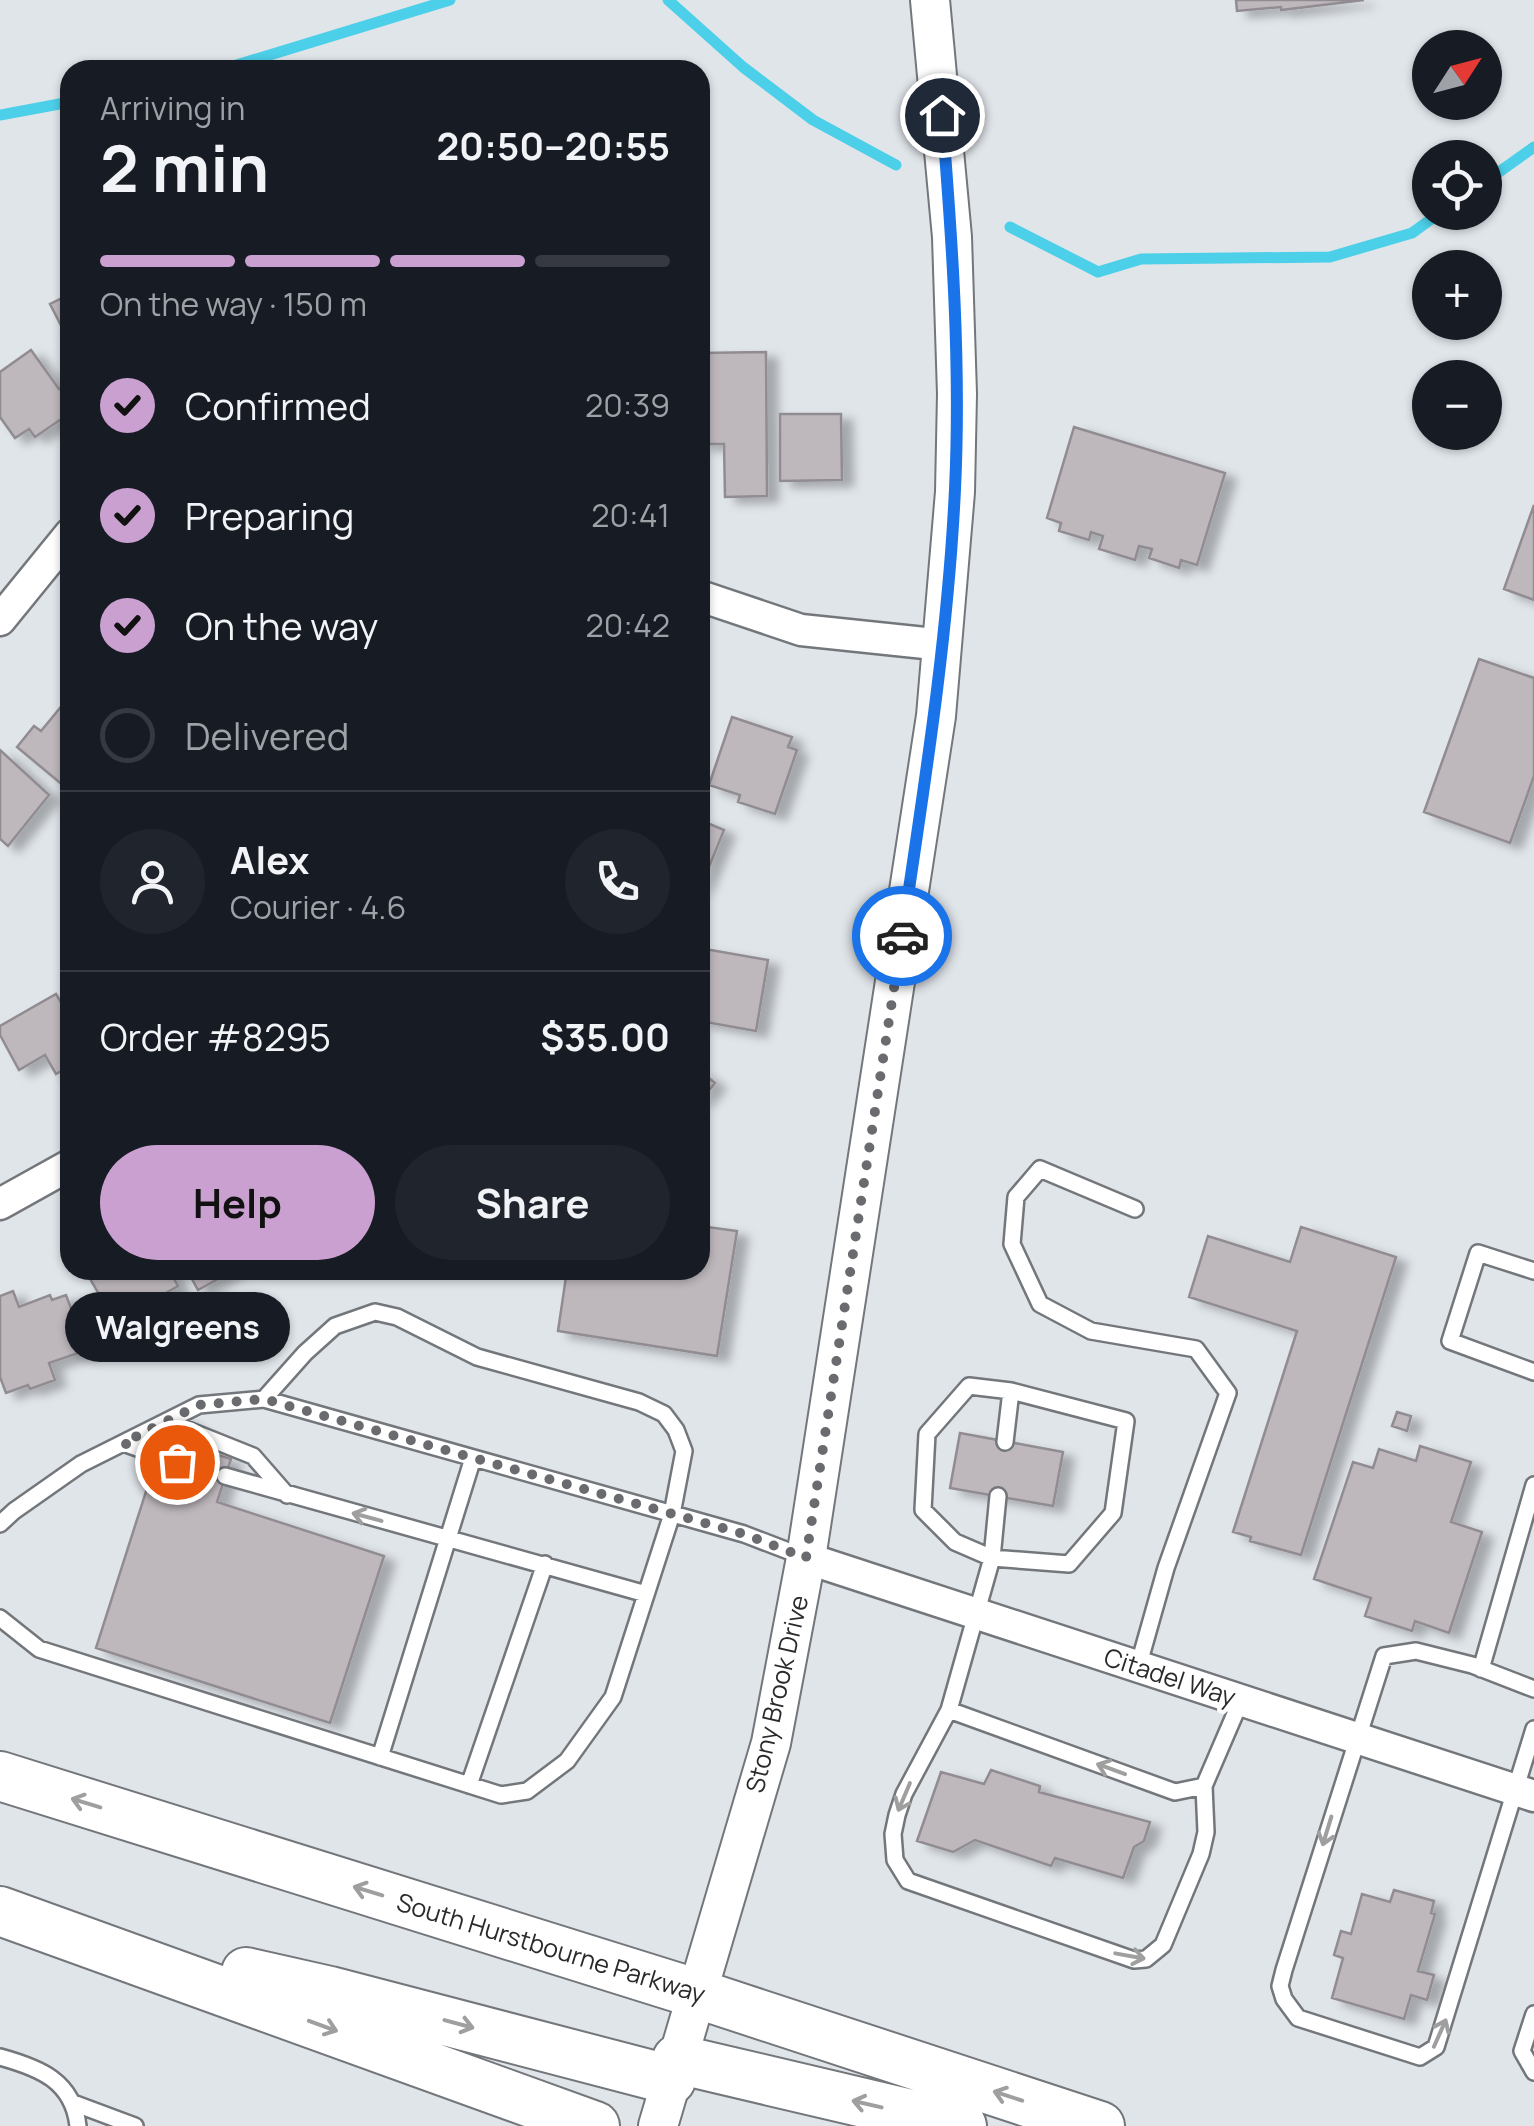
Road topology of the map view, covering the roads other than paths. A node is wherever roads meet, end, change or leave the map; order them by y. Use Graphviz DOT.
graph roads {
  1 [pos="930,0"];
  2 [pos="60,546"];
  3 [pos="710,599"];
  4 [pos="0,620"];
  5 [pos="944,645"];
  6 [pos="60,1171"];
  7 [pos="0,1204"];
  8 [pos="1135,1209"];
  9 [pos="1534,1270"];
  10 [pos="1534,1372"];
  11 [pos="1011,1392"];
  12 [pos="264,1399"];
  13 [pos="168,1422"];
  14 [pos="1005,1442"];
  15 [pos="123,1443"];
  16 [pos="473,1458"];
  17 [pos="177,1462"];
  18 [pos="225,1476"];
  19 [pos="1534,1485"];
  20 [pos="287,1495"];
  21 [pos="998,1496"];
  22 [pos="672,1514"];
  23 [pos="0,1524"];
  24 [pos="448,1538"];
  25 [pos="806,1558"];
  26 [pos="992,1558"];
  27 [pos="545,1564"];
  28 [pos="646,1594"];
  29 [pos="978,1614"];
  30 [pos="0,1618"];
  31 [pos="1138,1667"];
  32 [pos="1480,1669"];
  33 [pos="1534,1689"];
  34 [pos="1241,1700"];
  35 [pos="949,1710"];
  36 [pos="1534,1728"];
  37 [pos="1356,1738"];
  38 [pos="380,1757"];
  39 [pos="0,1776"];
  40 [pos="470,1785"];
  41 [pos="1204,1786"];
  42 [pos="1524,1793"];
  43 [pos="0,1912"];
  44 [pos="57,1931"];
  45 [pos="695,1993"];
  46 [pos="1534,2014"];
  47 [pos="0,2057"];
  48 [pos="674,2070"];
  49 [pos="1534,2072"];
  50 [pos="76,2104"];
  51 [pos="78,2126"];
  52 [pos="135,2126"];
  53 [pos="595,2126"];
  54 [pos="658,2126"];
  55 [pos="962,2126"];
  56 [pos="1100,2126"];
  1 -- 5 [label="street, Stony Brook Drive"];
  2 -- 4 [label="street"];
  3 -- 5 [label="street"];
  5 -- 25 [label="street, Stony Brook Drive"];
  6 -- 7 [label="street"];
  8 -- 31 [label="lane"];
  9 -- 10 [label="lane"];
  11 -- 14 [label="lane"];
  11 -- 26 [label="lane"];
  11 -- 26 [label="lane"];
  12 -- 13 [label="lane"];
  12 -- 16 [label="lane"];
  12 -- 22 [label="lane"];
  13 -- 15 [label="lane"];
  13 -- 20 [label="lane"];
  15 -- 17 [label="lane"];
  15 -- 23 [label="lane"];
  16 -- 22 [label="lane"];
  16 -- 24 [label="lane"];
  18 -- 20 [label="lane"];
  19 -- 32 [label="lane"];
  24 -- 20 [label="lane, one-way"];
  21 -- 26 [label="lane"];
  22 -- 25 [label="lane"];
  22 -- 28 [label="lane"];
  24 -- 27 [label="lane"];
  24 -- 38 [label="lane"];
  25 -- 29 [label="street, Citadel Way"];
  25 -- 45 [label="street, Stony Brook Drive"];
  26 -- 29 [label="lane"];
  27 -- 28 [label="lane"];
  27 -- 40 [label="lane"];
  28 -- 40 [label="lane"];
  29 -- 31 [label="street, Citadel Way"];
  29 -- 35 [label="lane"];
  30 -- 38 [label="lane"];
  31 -- 34 [label="street, Citadel Way"];
  32 -- 33 [label="lane"];
  32 -- 37 [label="lane"];
  34 -- 37 [label="street, Citadel Way"];
  34 -- 41 [label="lane"];
  41 -- 35 [label="lane, one-way"];
  35 -- 41 [label="lane, one-way"];
  36 -- 42 [label="lane"];
  37 -- 42 [label="street, Citadel Way"];
  37 -- 42 [label="lane, one-way"];
  38 -- 40 [label="lane"];
  45 -- 39 [label="main road, South Hurstbourne Parkway, one-way"];
  43 -- 44 [label="main road"];
  44 -- 48 [label="main road, one-way"];
  44 -- 53 [label="main road, one-way"];
  45 -- 48 [label="street, Stony Brook Drive"];
  56 -- 45 [label="main road, South Hurstbourne Parkway, one-way"];
  46 -- 49 [label="lane"];
  47 -- 50 [label="lane"];
  48 -- 54 [label="street, Stony Brook Drive"];
  55 -- 48 [label="main road, one-way"];
  50 -- 51 [label="lane"];
  50 -- 52 [label="lane"];
}
